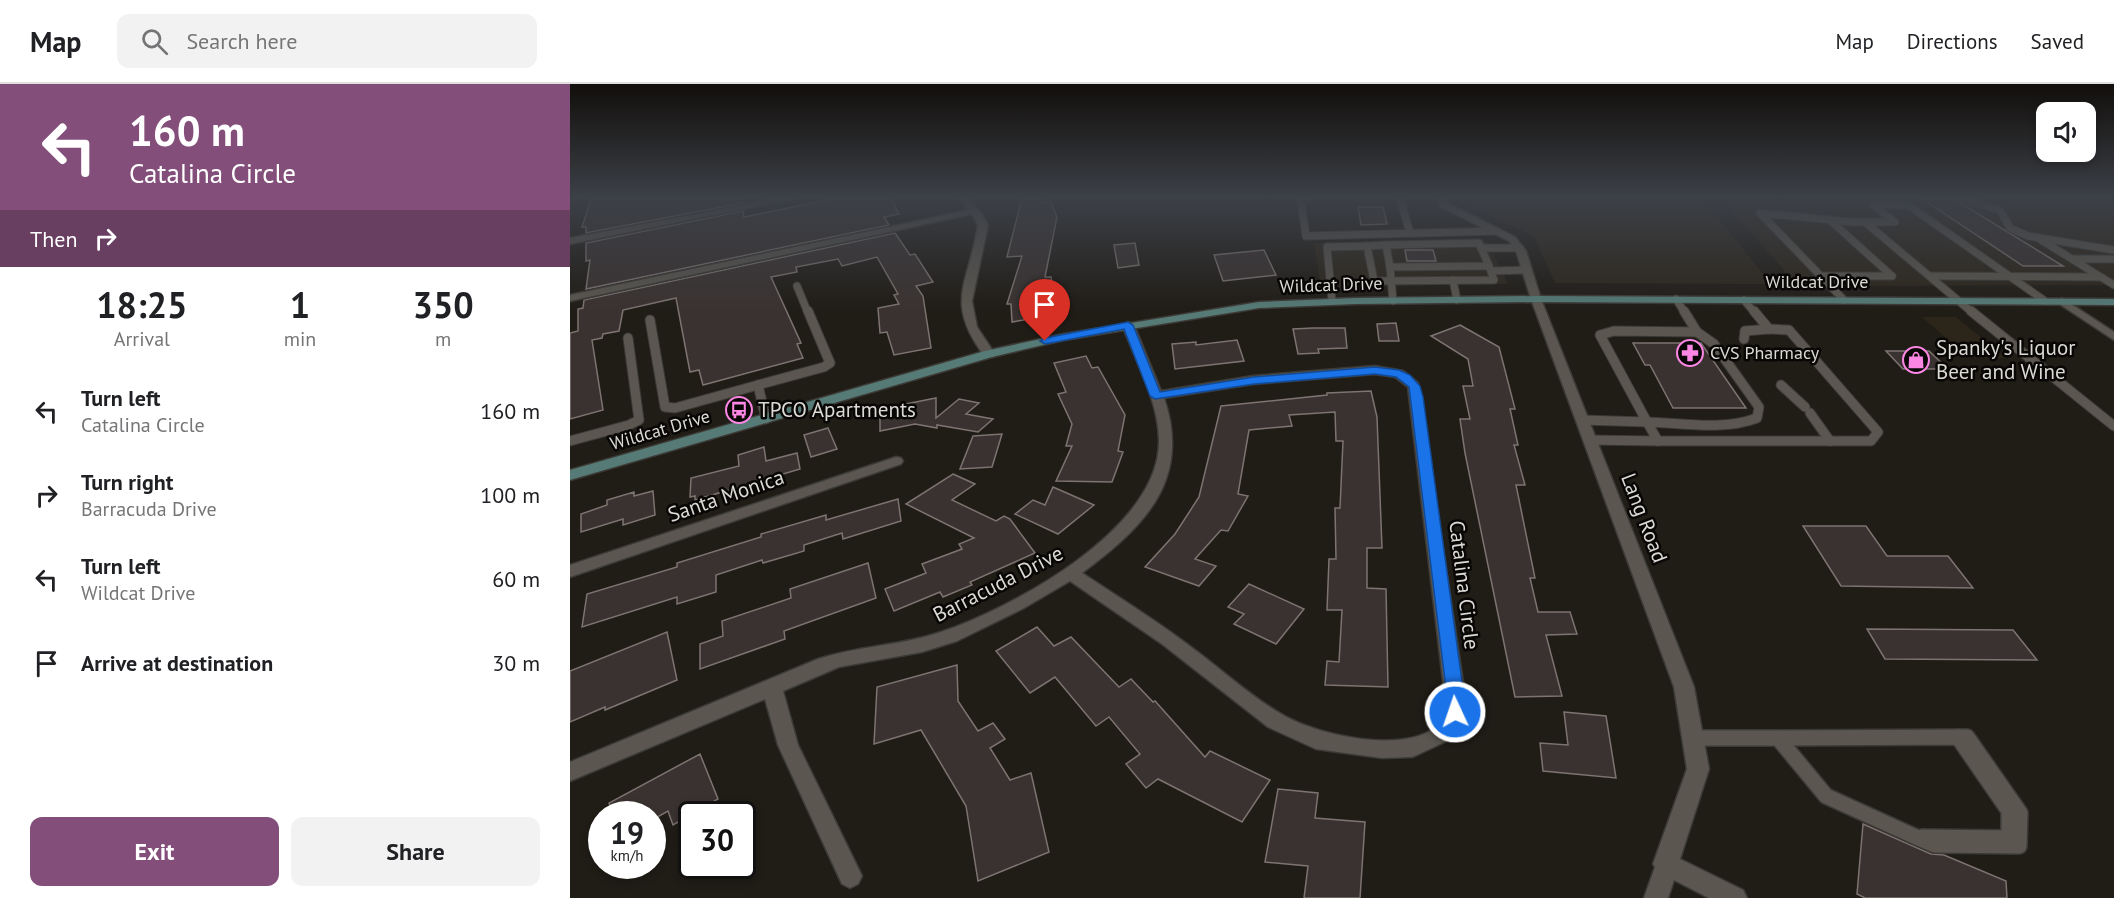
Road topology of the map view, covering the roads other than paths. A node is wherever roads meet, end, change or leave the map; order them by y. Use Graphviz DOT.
graph roads {
  1 [pos="596,236"];
  2 [pos="857,236"];
  3 [pos="980,236"];
  4 [pos="1506,236"];
  5 [pos="1782,236"];
  6 [pos="1848,236"];
  7 [pos="1882,236"];
  8 [pos="1952,236"];
  9 [pos="2032,236"];
  10 [pos="2037,238"];
  11 [pos="570,241"];
  12 [pos="1367,246"];
  13 [pos="1386,246"];
  14 [pos="1481,248"];
  15 [pos="1520,248"];
  16 [pos="2114,250"];
  17 [pos="2072,259"];
  18 [pos="2114,259"];
  19 [pos="1390,267"];
  20 [pos="1490,269"];
  21 [pos="1527,270"];
  22 [pos="1820,276"];
  23 [pos="1931,276"];
  24 [pos="2010,277"];
  25 [pos="2101,277"];
  26 [pos="1392,280"];
  27 [pos="1453,280"];
  28 [pos="2114,285"];
  29 [pos="797,286"];
  30 [pos="570,297"];
  31 [pos="1536,299"];
  32 [pos="1676,299"];
  33 [pos="1457,300"];
  34 [pos="1744,300"];
  35 [pos="1844,300"];
  36 [pos="1332,301"];
  37 [pos="1394,301"];
  38 [pos="1959,301"];
  39 [pos="2045,301"];
  40 [pos="2062,302"];
  41 [pos="2114,302"];
  42 [pos="650,320"];
  43 [pos="1128,325"];
  44 [pos="1769,329"];
  45 [pos="1697,332"];
  46 [pos="2114,337"];
  47 [pos="628,338"];
  48 [pos="1744,339"];
  49 [pos="989,354"];
  50 [pos="758,385"];
  51 [pos="1781,385"];
  52 [pos="1155,396"];
  53 [pos="766,419"];
  54 [pos="1582,420"];
  55 [pos="1647,422"];
  56 [pos="2114,426"];
  57 [pos="1590,440"];
  58 [pos="570,441"];
  59 [pos="1658,441"];
  60 [pos="1830,441"];
  61 [pos="896,461"];
  62 [pos="570,475"];
  63 [pos="570,571"];
  64 [pos="1072,574"];
  65 [pos="772,688"];
  66 [pos="1777,737"];
  67 [pos="1693,738"];
  68 [pos="570,772"];
  69 [pos="1665,864"];
  70 [pos="850,876"];
  71 [pos="1656,898"];
  72 [pos="1735,898"];
  1 -- 11 [label="street"];
  2 -- 30 [label="street"];
  3 -- 49 [label="street"];
  4 -- 15 [label="street"];
  5 -- 22 [label="lane"];
  6 -- 22 [label="lane"];
  7 -- 23 [label="lane"];
  8 -- 24 [label="lane"];
  9 -- 10 [label="lane"];
  10 -- 16 [label="lane"];
  10 -- 17 [label="lane"];
  12 -- 13 [label="lane"];
  12 -- 26 [label="lane"];
  12 -- 36 [label="lane"];
  13 -- 14 [label="lane"];
  13 -- 19 [label="lane"];
  14 -- 15 [label="lane"];
  14 -- 20 [label="lane"];
  15 -- 21 [label="street, Lang Road"];
  17 -- 18 [label="lane"];
  17 -- 25 [label="lane"];
  19 -- 20 [label="lane"];
  19 -- 26 [label="lane"];
  20 -- 21 [label="lane"];
  20 -- 27 [label="lane"];
  21 -- 31 [label="street, Lang Road"];
  22 -- 35 [label="lane"];
  23 -- 24 [label="lane"];
  23 -- 38 [label="lane"];
  24 -- 25 [label="lane"];
  24 -- 39 [label="lane"];
  25 -- 28 [label="lane"];
  26 -- 27 [label="lane"];
  26 -- 37 [label="lane"];
  27 -- 33 [label="lane"];
  29 -- 50 [label="lane"];
  31 -- 32 [label="main road, Wildcat Drive"];
  31 -- 33 [label="main road, Wildcat Drive"];
  31 -- 54 [label="street, Lang Road"];
  32 -- 34 [label="main road, Wildcat Drive"];
  32 -- 45 [label="lane"];
  33 -- 37 [label="main road, Wildcat Drive"];
  34 -- 35 [label="main road, Wildcat Drive"];
  34 -- 44 [label="lane"];
  35 -- 38 [label="main road, Wildcat Drive"];
  36 -- 37 [label="main road, Wildcat Drive"];
  36 -- 43 [label="main road, Wildcat Drive"];
  38 -- 39 [label="main road, Wildcat Drive"];
  38 -- 56 [label="lane"];
  39 -- 40 [label="main road, Wildcat Drive"];
  40 -- 41 [label="main road, Wildcat Drive"];
  40 -- 46 [label="street"];
  42 -- 50 [label="lane"];
  43 -- 49 [label="main road, Wildcat Drive"];
  43 -- 52 [label="street, Barracuda Drive"];
  44 -- 48 [label="lane"];
  44 -- 60 [label="lane"];
  45 -- 55 [label="lane"];
  45 -- 55 [label="lane"];
  47 -- 58 [label="lane"];
  49 -- 53 [label="main road, Wildcat Drive"];
  50 -- 53 [label="lane"];
  51 -- 60 [label="lane"];
  52 -- 64 [label="street, Barracuda Drive"];
  52 -- 64 [label="street, Catalina Circle"];
  53 -- 62 [label="main road, Wildcat Drive"];
  54 -- 55 [label="lane"];
  54 -- 57 [label="street, Lang Road"];
  55 -- 59 [label="lane"];
  57 -- 59 [label="lane"];
  57 -- 67 [label="street, Lang Road"];
  59 -- 60 [label="lane"];
  61 -- 63 [label="street, Santa Monica"];
  64 -- 65 [label="street, Barracuda Drive"];
  65 -- 68 [label="street, Barracuda Drive"];
  65 -- 70 [label="street"];
  66 -- 66 [label="lane"];
  66 -- 67 [label="lane"];
  67 -- 69 [label="street, Lang Road"];
  69 -- 71 [label="street, Lang Road"];
  69 -- 72 [label="street"];
}
